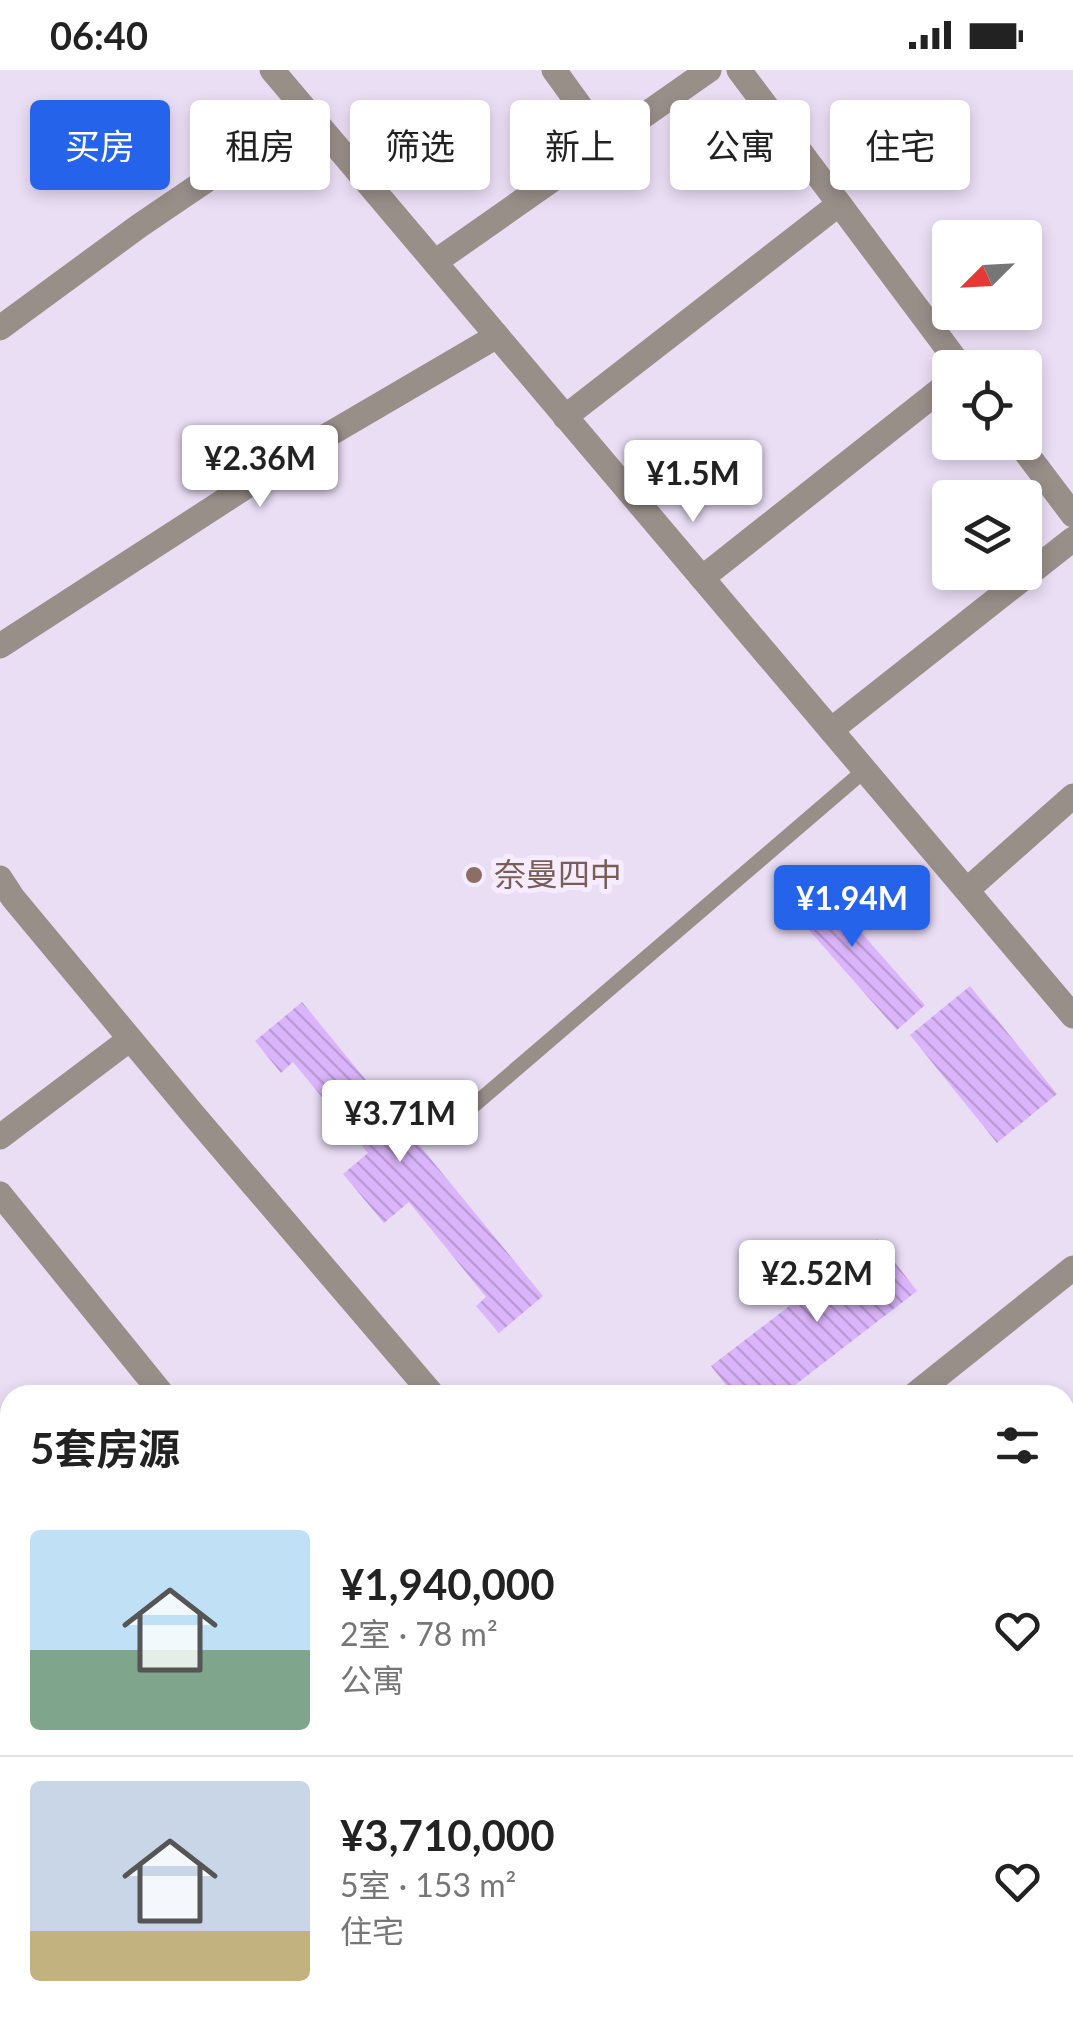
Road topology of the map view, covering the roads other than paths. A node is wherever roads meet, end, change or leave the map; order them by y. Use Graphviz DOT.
graph roads {
  1 [pos="272,70"];
  2 [pos="554,70"];
  3 [pos="710,70"];
  4 [pos="739,70"];
  5 [pos="298,100"];
  6 [pos="576,100"];
  7 [pos="650,112"];
  8 [pos="330,138"];
  9 [pos="192,190"];
  10 [pos="537,190"];
  11 [pos="839,204"];
  12 [pos="434,262"];
  13 [pos="0,328"];
  14 [pos="497,336"];
  15 [pos="948,350"];
  16 [pos="932,396"];
  17 [pos="566,417"];
  18 [pos="1031,460"];
  19 [pos="1073,516"];
  20 [pos="1073,540"];
  21 [pos="702,578"];
  22 [pos="0,646"];
  23 [pos="830,730"];
  24 [pos="865,770"];
  25 [pos="1073,796"];
  26 [pos="0,878"];
  27 [pos="966,890"];
  28 [pos="1073,1016"];
  29 [pos="130,1039"];
  30 [pos="473,1106"];
  31 [pos="0,1137"];
  32 [pos="0,1194"];
  33 [pos="1073,1268"];
  34 [pos="155,1385"];
  35 [pos="424,1385"];
  36 [pos="927,1385"];
  1 -- 5 [label="street"];
  2 -- 6 [label="street"];
  3 -- 7 [label="street"];
  4 -- 11 [label="street"];
  8 -- 12 [label="street"];
  9 -- 13 [label="street"];
  10 -- 12 [label="street"];
  11 -- 15 [label="street"];
  11 -- 17 [label="street"];
  12 -- 14 [label="street"];
  14 -- 17 [label="street"];
  14 -- 22 [label="street"];
  16 -- 21 [label="street"];
  17 -- 21 [label="street"];
  18 -- 19 [label="street"];
  20 -- 23 [label="street"];
  21 -- 23 [label="street"];
  23 -- 24 [label="street"];
  24 -- 27 [label="street"];
  24 -- 30 [label="lane"];
  25 -- 27 [label="street"];
  26 -- 29 [label="street"];
  27 -- 28 [label="street"];
  29 -- 31 [label="street"];
  29 -- 35 [label="street"];
  32 -- 34 [label="street"];
  33 -- 36 [label="street"];
}
